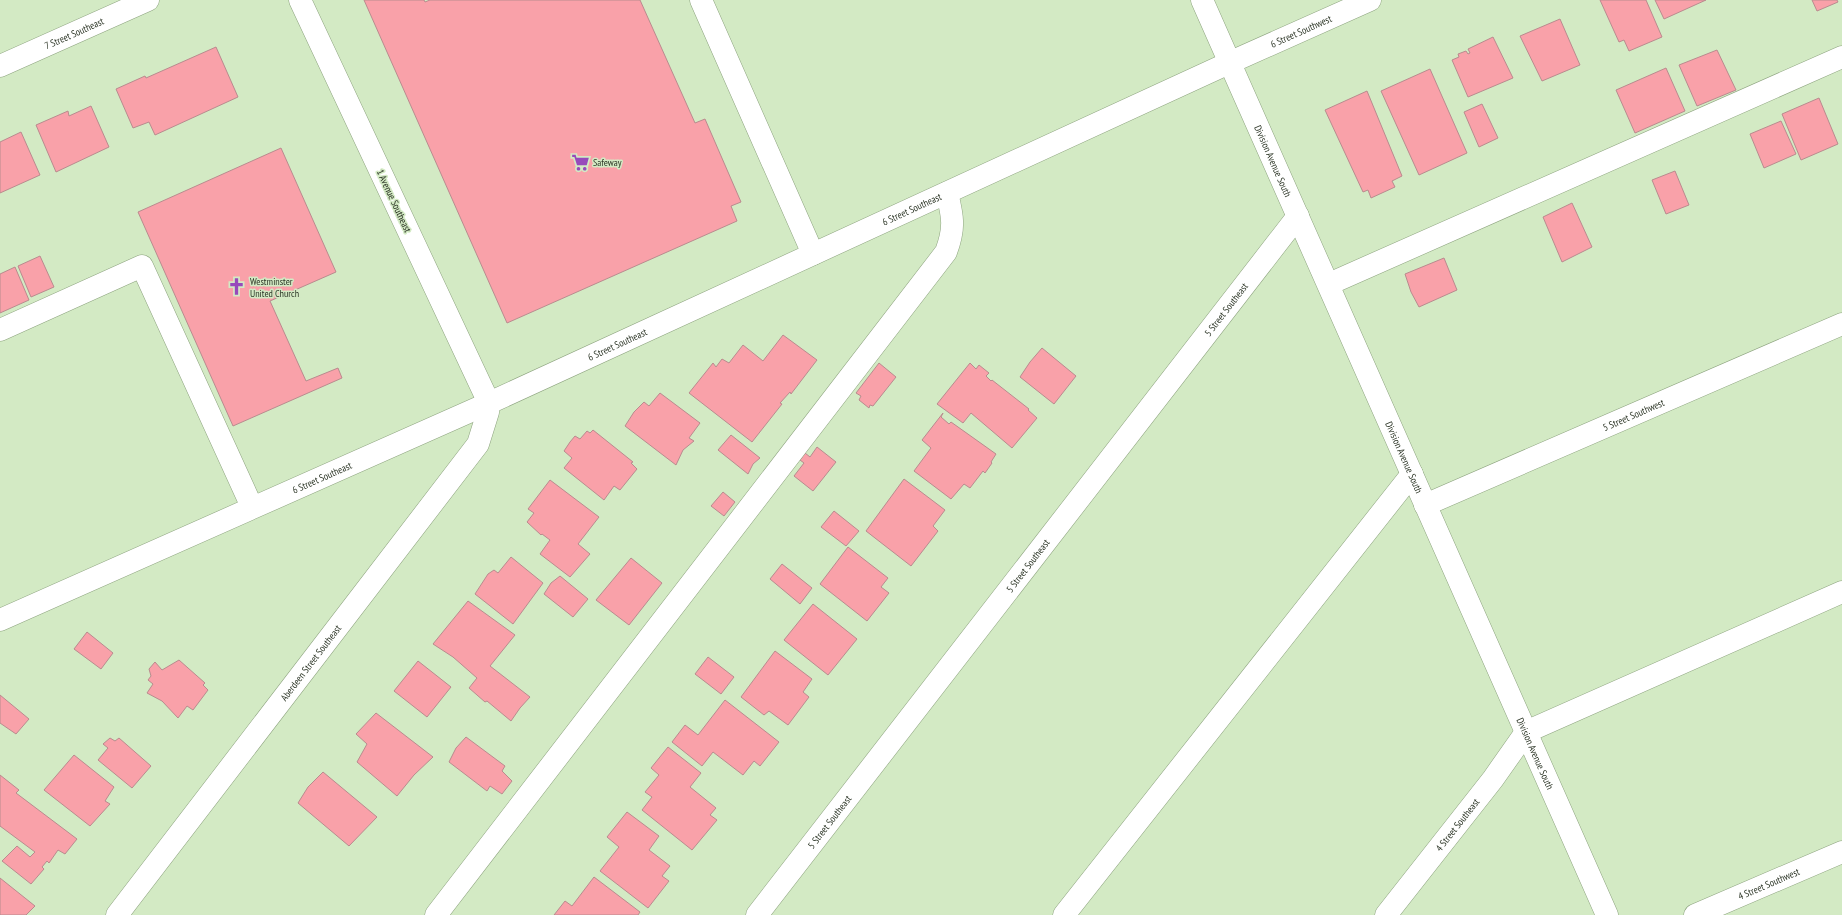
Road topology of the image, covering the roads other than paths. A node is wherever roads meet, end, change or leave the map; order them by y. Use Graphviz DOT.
graph roads {
  1 [pos="148,0"];
  2 [pos="300,0"];
  3 [pos="701,0"];
  4 [pos="1202,0"];
  5 [pos="1370,0"];
  6 [pos="1842,57"];
  7 [pos="1230,62"];
  8 [pos="0,66"];
  9 [pos="947,193"];
  10 [pos="1298,216"];
  11 [pos="813,254"];
  12 [pos="1329,284"];
  13 [pos="1842,324"];
  14 [pos="0,330"];
  15 [pos="489,403"];
  16 [pos="1412,474"];
  17 [pos="1425,505"];
  18 [pos="252,507"];
  19 [pos="1842,592"];
  20 [pos="0,620"];
  21 [pos="1526,732"];
  22 [pos="1842,852"];
  23 [pos="117,915"];
  24 [pos="436,915"];
  25 [pos="757,915"];
  26 [pos="1064,915"];
  27 [pos="1386,915"];
  28 [pos="1607,915"];
  29 [pos="1695,915"];
  1 -- 8 [label="street, 7 Street Southeast"];
  2 -- 15 [label="street, 1 Avenue Southeast"];
  3 -- 11 [label="street"];
  4 -- 7 [label="street, Division Avenue South"];
  5 -- 7 [label="street, 6 Street Southwest"];
  6 -- 12 [label="street"];
  7 -- 9 [label="street, 6 Street Southeast"];
  7 -- 10 [label="street, Division Avenue South"];
  9 -- 11 [label="street, 6 Street Southeast"];
  9 -- 24 [label="street"];
  10 -- 12 [label="street, Division Avenue South"];
  10 -- 25 [label="street, 5 Street Southeast"];
  11 -- 15 [label="street, 6 Street Southeast"];
  12 -- 16 [label="street, Division Avenue South"];
  13 -- 17 [label="street, 5 Street Southwest"];
  14 -- 18 [label="street"];
  15 -- 18 [label="street, 6 Street Southeast"];
  15 -- 23 [label="street, Aberdeen Street Southeast"];
  16 -- 17 [label="street, Division Avenue South"];
  16 -- 26 [label="street"];
  17 -- 21 [label="street, Division Avenue South"];
  18 -- 20 [label="street, 6 Street Southeast"];
  19 -- 21 [label="street"];
  21 -- 27 [label="street, 4 Street Southeast"];
  21 -- 28 [label="street, Division Avenue South"];
  22 -- 29 [label="street, 4 Street Southwest"];
}
